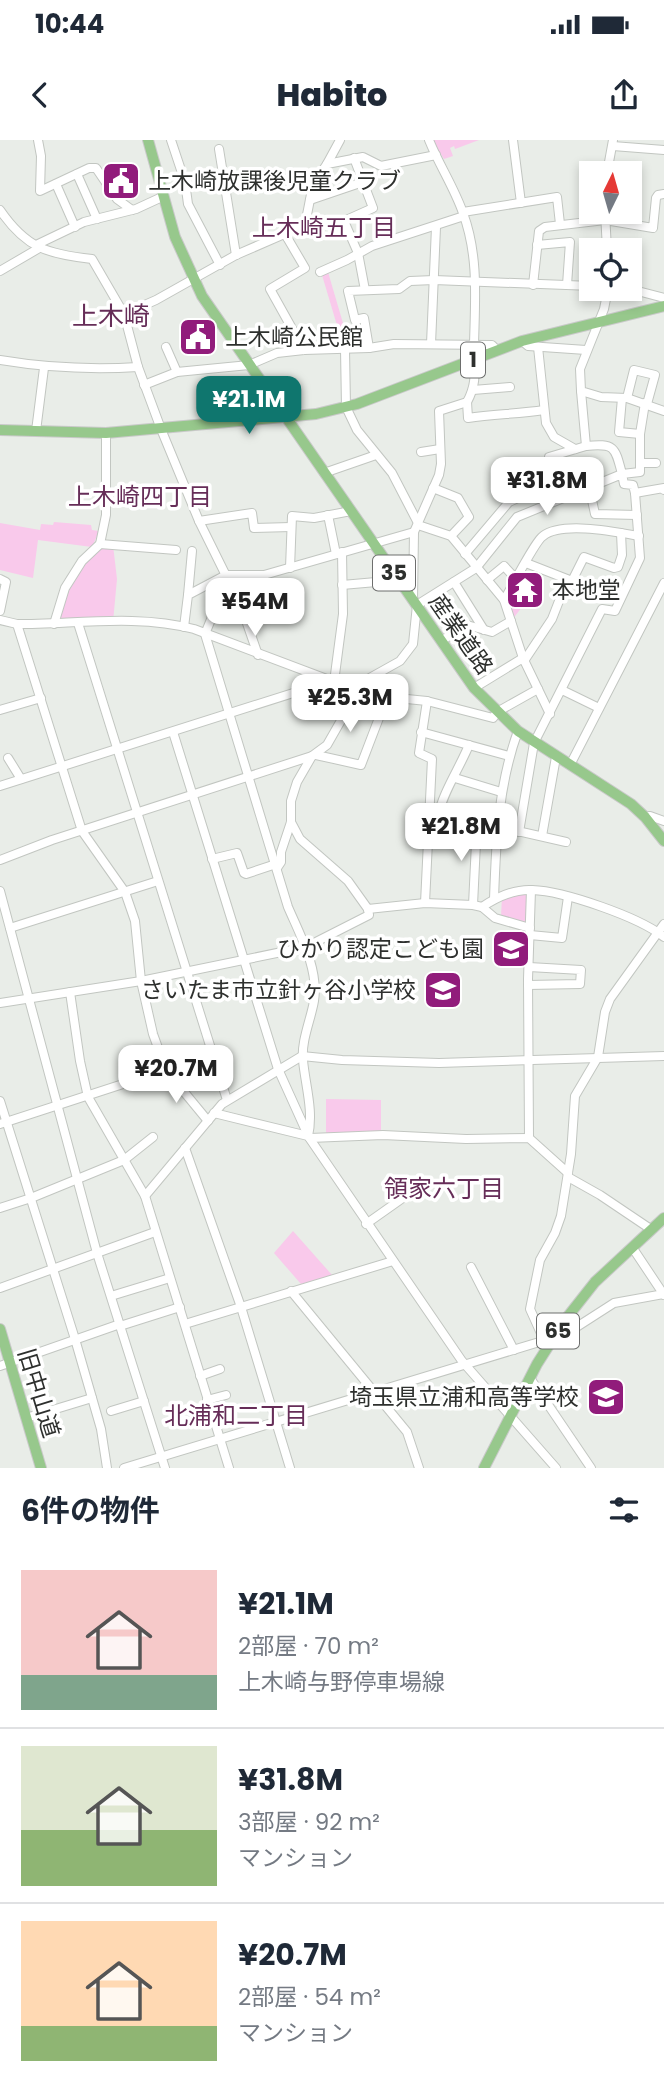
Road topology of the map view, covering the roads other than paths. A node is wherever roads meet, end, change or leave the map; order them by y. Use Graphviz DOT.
graph roads {
  1 [pos="38,140"];
  2 [pos="148,140"];
  3 [pos="171,140"];
  4 [pos="341,140"];
  5 [pos="429,140"];
  6 [pos="513,140"];
  7 [pos="613,143"];
  8 [pos="219,149"];
  9 [pos="664,150"];
  10 [pos="436,155"];
  11 [pos="354,158"];
  12 [pos="609,161"];
  13 [pos="327,164"];
  14 [pos="77,174"];
  15 [pos="363,182"];
  16 [pos="56,184"];
  17 [pos="664,194"];
  18 [pos="162,197"];
  19 [pos="310,200"];
  20 [pos="521,203"];
  21 [pos="0,210"];
  22 [pos="132,210"];
  23 [pos="463,214"];
  24 [pos="97,219"];
  25 [pos="579,220"];
  26 [pos="344,221"];
  27 [pos="560,223"];
  28 [pos="637,224"];
  29 [pos="305,225"];
  30 [pos="75,227"];
  31 [pos="436,227"];
  32 [pos="285,234"];
  33 [pos="537,245"];
  34 [pos="39,246"];
  35 [pos="358,253"];
  36 [pos="236,255"];
  37 [pos="220,265"];
  38 [pos="0,271"];
  39 [pos="320,272"];
  40 [pos="192,279"];
  41 [pos="434,280"];
  42 [pos="475,281"];
  43 [pos="533,285"];
  44 [pos="567,285"];
  45 [pos="579,285"];
  46 [pos="365,290"];
  47 [pos="642,292"];
  48 [pos="664,298"];
  49 [pos="606,301"];
  50 [pos="664,306"];
  51 [pos="124,314"];
  52 [pos="597,322"];
  53 [pos="522,341"];
  54 [pos="431,345"];
  55 [pos="474,345"];
  56 [pos="166,347"];
  57 [pos="538,347"];
  58 [pos="369,348"];
  59 [pos="345,349"];
  60 [pos="304,350"];
  61 [pos="497,350"];
  62 [pos="586,350"];
  63 [pos="474,359"];
  64 [pos="0,360"];
  65 [pos="249,365"];
  66 [pos="44,368"];
  67 [pos="138,368"];
  68 [pos="177,372"];
  69 [pos="144,385"];
  70 [pos="510,387"];
  71 [pos="473,390"];
  72 [pos="582,391"];
  73 [pos="624,398"];
  74 [pos="467,402"];
  75 [pos="646,404"];
  76 [pos="346,407"];
  77 [pos="544,410"];
  78 [pos="664,411"];
  79 [pos="285,418"];
  80 [pos="161,429"];
  81 [pos="0,430"];
  82 [pos="36,431"];
  83 [pos="106,433"];
  84 [pos="640,435"];
  85 [pos="586,446"];
  86 [pos="440,449"];
  87 [pos="575,449"];
  88 [pos="421,452"];
  89 [pos="376,455"];
  90 [pos="640,463"];
  91 [pos="656,463"];
  92 [pos="513,466"];
  93 [pos="324,473"];
  94 [pos="622,474"];
  95 [pos="551,483"];
  96 [pos="589,486"];
  97 [pos="433,488"];
  98 [pos="664,489"];
  99 [pos="635,493"];
  100 [pos="523,495"];
  101 [pos="558,499"];
  102 [pos="351,511"];
  103 [pos="638,515"];
  104 [pos="328,516"];
  105 [pos="199,521"];
  106 [pos="291,527"];
  107 [pos="416,527"];
  108 [pos="621,533"];
  109 [pos="450,536"];
  110 [pos="639,536"];
  111 [pos="100,544"];
  112 [pos="373,544"];
  113 [pos="176,550"];
  114 [pos="192,551"];
  115 [pos="339,553"];
  116 [pos="465,554"];
  117 [pos="526,563"];
  118 [pos="290,568"];
  119 [pos="476,568"];
  120 [pos="226,575"];
  121 [pos="0,579"];
  122 [pos="516,579"];
  123 [pos="399,580"];
  124 [pos="487,580"];
  125 [pos="454,582"];
  126 [pos="664,583"];
  127 [pos="342,585"];
  128 [pos="188,595"];
  129 [pos="504,600"];
  130 [pos="559,601"];
  131 [pos="415,603"];
  132 [pos="241,606"];
  133 [pos="0,611"];
  134 [pos="0,621"];
  135 [pos="510,621"];
  136 [pos="78,623"];
  137 [pos="17,624"];
  138 [pos="54,624"];
  139 [pos="184,626"];
  140 [pos="484,630"];
  141 [pos="205,634"];
  142 [pos="441,642"];
  143 [pos="258,655"];
  144 [pos="524,659"];
  145 [pos="333,681"];
  146 [pos="474,688"];
  147 [pos="538,688"];
  148 [pos="359,689"];
  149 [pos="562,690"];
  150 [pos="387,697"];
  151 [pos="41,698"];
  152 [pos="427,701"];
  153 [pos="599,708"];
  154 [pos="0,710"];
  155 [pos="498,712"];
  156 [pos="550,713"];
  157 [pos="230,714"];
  158 [pos="518,731"];
  159 [pos="173,732"];
  160 [pos="421,732"];
  161 [pos="534,743"];
  162 [pos="469,745"];
  163 [pos="117,749"];
  164 [pos="314,756"];
  165 [pos="509,756"];
  166 [pos="556,757"];
  167 [pos="8,758"];
  168 [pos="570,765"];
  169 [pos="62,766"];
  170 [pos="249,777"];
  171 [pos="455,778"];
  172 [pos="21,779"];
  173 [pos="0,786"];
  174 [pos="501,792"];
  175 [pos="194,795"];
  176 [pos="136,813"];
  177 [pos="428,816"];
  178 [pos="438,816"];
  179 [pos="645,817"];
  180 [pos="664,821"];
  181 [pos="291,822"];
  182 [pos="477,822"];
  183 [pos="496,827"];
  184 [pos="82,831"];
  185 [pos="519,832"];
  186 [pos="542,836"];
  187 [pos="664,841"];
  188 [pos="566,842"];
  189 [pos="212,859"];
  190 [pos="0,860"];
  191 [pos="276,866"];
  192 [pos="158,881"];
  193 [pos="531,890"];
  194 [pos="0,891"];
  195 [pos="125,892"];
  196 [pos="568,897"];
  197 [pos="494,899"];
  198 [pos="425,903"];
  199 [pos="477,906"];
  200 [pos="369,909"];
  201 [pos="664,924"];
  202 [pos="6,926"];
  203 [pos="530,932"];
  204 [pos="661,935"];
  205 [pos="306,947"];
  206 [pos="244,960"];
  207 [pos="529,967"];
  208 [pos="187,973"];
  209 [pos="141,981"];
  210 [pos="528,985"];
  211 [pos="69,992"];
  212 [pos="30,998"];
  213 [pos="0,1003"];
  214 [pos="302,1056"];
  215 [pos="664,1056"];
  216 [pos="598,1057"];
  217 [pos="530,1059"];
  218 [pos="278,1069"];
  219 [pos="166,1070"];
  220 [pos="88,1097"];
  221 [pos="227,1100"];
  222 [pos="0,1101"];
  223 [pos="58,1106"];
  224 [pos="214,1113"];
  225 [pos="208,1121"];
  226 [pos="3,1123"];
  227 [pos="153,1137"];
  228 [pos="309,1137"];
  229 [pos="529,1138"];
  230 [pos="185,1149"];
  231 [pos="124,1160"];
  232 [pos="568,1175"];
  233 [pos="78,1179"];
  234 [pos="424,1184"];
  235 [pos="145,1196"];
  236 [pos="31,1198"];
  237 [pos="0,1208"];
  238 [pos="664,1218"];
  239 [pos="366,1223"];
  240 [pos="652,1230"];
  241 [pos="155,1232"];
  242 [pos="632,1247"];
  243 [pos="97,1253"];
  244 [pos="393,1261"];
  245 [pos="471,1267"];
  246 [pos="52,1270"];
  247 [pos="170,1278"];
  248 [pos="0,1287"];
  249 [pos="291,1291"];
  250 [pos="664,1294"];
  251 [pos="111,1296"];
  252 [pos="180,1307"];
  253 [pos="241,1307"];
  254 [pos="185,1324"];
  255 [pos="120,1325"];
  256 [pos="0,1329"];
  257 [pos="75,1339"];
  258 [pos="550,1339"];
  259 [pos="514,1350"];
  260 [pos="5,1364"];
  261 [pos="466,1364"];
  262 [pos="220,1369"];
  263 [pos="200,1376"];
  264 [pos="530,1378"];
  265 [pos="374,1392"];
  266 [pos="226,1395"];
  267 [pos="92,1398"];
  268 [pos="207,1400"];
  269 [pos="144,1401"];
  270 [pos="111,1411"];
  271 [pos="512,1416"];
  272 [pos="26,1418"];
  273 [pos="275,1421"];
  274 [pos="219,1438"];
  275 [pos="162,1456"];
  276 [pos="41,1468"];
  277 [pos="107,1468"];
  278 [pos="124,1468"];
  279 [pos="165,1468"];
  280 [pos="229,1468"];
  281 [pos="290,1468"];
  282 [pos="419,1468"];
  283 [pos="484,1468"];
  284 [pos="556,1468"];
  285 [pos="591,1468"];
  1 -- 16 [label="street"];
  2 -- 18 [label="main road, 産業道路 / 35"];
  3 -- 37 [label="street"];
  4 -- 13 [label="street"];
  5 -- 10 [label="street"];
  6 -- 20 [label="street"];
  7 -- 9 [label="street"];
  7 -- 12 [label="street"];
  8 -- 36 [label="street"];
  10 -- 11 [label="street"];
  10 -- 23 [label="street"];
  11 -- 13 [label="street"];
  11 -- 15 [label="street"];
  13 -- 19 [label="street"];
  14 -- 16 [label="street"];
  14 -- 22 [label="street"];
  14 -- 24 [label="street"];
  15 -- 19 [label="street"];
  15 -- 26 [label="street"];
  16 -- 30 [label="street"];
  17 -- 28 [label="street"];
  18 -- 22 [label="street"];
  18 -- 40 [label="main road, 産業道路 / 35"];
  19 -- 29 [label="street"];
  20 -- 23 [label="street"];
  20 -- 27 [label="street"];
  21 -- 34 [label="street"];
  22 -- 24 [label="street"];
  23 -- 31 [label="street"];
  23 -- 42 [label="street"];
  24 -- 30 [label="street"];
  25 -- 27 [label="street"];
  26 -- 29 [label="street"];
  26 -- 35 [label="street"];
  27 -- 33 [label="street"];
  29 -- 32 [label="street"];
  30 -- 34 [label="street"];
  31 -- 35 [label="street"];
  31 -- 41 [label="street"];
  32 -- 36 [label="street"];
  32 -- 60 [label="street"];
  33 -- 43 [label="street"];
  33 -- 44 [label="street"];
  34 -- 38 [label="street"];
  34 -- 51 [label="street"];
  35 -- 39 [label="street"];
  35 -- 46 [label="street"];
  36 -- 37 [label="street"];
  37 -- 40 [label="street"];
  40 -- 51 [label="street"];
  40 -- 65 [label="main road, 産業道路 / 35"];
  41 -- 42 [label="street"];
  41 -- 46 [label="street"];
  41 -- 54 [label="street"];
  42 -- 43 [label="street"];
  42 -- 55 [label="street"];
  43 -- 44 [label="street"];
  44 -- 45 [label="street"];
  46 -- 58 [label="street"];
  47 -- 48 [label="street"];
  49 -- 52 [label="street"];
  50 -- 52 [label="main road, 1"];
  51 -- 67 [label="street"];
  52 -- 53 [label="main road, 1"];
  52 -- 62 [label="street"];
  53 -- 57 [label="street"];
  53 -- 61 [label="main road, 1"];
  54 -- 55 [label="street"];
  54 -- 58 [label="street"];
  55 -- 61 [label="street"];
  55 -- 63 [label="street"];
  56 -- 68 [label="street"];
  57 -- 62 [label="street"];
  57 -- 77 [label="street"];
  58 -- 59 [label="street"];
  59 -- 60 [label="street"];
  59 -- 76 [label="street"];
  60 -- 65 [label="street"];
  61 -- 63 [label="main road, 1"];
  62 -- 72 [label="street"];
  63 -- 71 [label="street"];
  63 -- 76 [label="main road, 1"];
  64 -- 66 [label="street"];
  65 -- 68 [label="street"];
  65 -- 79 [label="main road, 産業道路 / 35"];
  66 -- 67 [label="street"];
  66 -- 82 [label="street"];
  67 -- 69 [label="street"];
  68 -- 69 [label="street"];
  69 -- 80 [label="street"];
  70 -- 71 [label="street"];
  71 -- 74 [label="street"];
  72 -- 73 [label="street"];
  72 -- 85 [label="street"];
  73 -- 75 [label="street"];
  73 -- 75 [label="street"];
  73 -- 84 [label="street"];
  74 -- 77 [label="street"];
  74 -- 86 [label="street"];
  75 -- 78 [label="street"];
  75 -- 84 [label="street"];
  76 -- 79 [label="main road, 1"];
  76 -- 89 [label="street"];
  77 -- 87 [label="street"];
  79 -- 80 [label="main road"];
  79 -- 93 [label="main road, 産業道路 / 35"];
  80 -- 83 [label="main road"];
  80 -- 105 [label="street"];
  81 -- 82 [label="main road"];
  82 -- 83 [label="main road"];
  83 -- 111 [label="street"];
  84 -- 90 [label="street"];
  85 -- 87 [label="street"];
  85 -- 94 [label="street"];
  86 -- 88 [label="street"];
  86 -- 97 [label="street"];
  87 -- 95 [label="street"];
  89 -- 93 [label="street"];
  89 -- 107 [label="street"];
  90 -- 91 [label="street"];
  90 -- 94 [label="street"];
  92 -- 100 [label="street"];
  93 -- 102 [label="main road, 産業道路 / 35"];
  94 -- 96 [label="street"];
  94 -- 99 [label="street"];
  95 -- 100 [label="street"];
  95 -- 101 [label="street"];
  96 -- 101 [label="street"];
  96 -- 103 [label="street"];
  97 -- 107 [label="street"];
  97 -- 109 [label="street"];
  98 -- 99 [label="street"];
  99 -- 103 [label="street"];
  100 -- 116 [label="street"];
  101 -- 119 [label="street"];
  102 -- 104 [label="street"];
  102 -- 112 [label="main road, 産業道路 / 35"];
  103 -- 110 [label="street"];
  104 -- 106 [label="street"];
  104 -- 115 [label="street"];
  105 -- 106 [label="street"];
  105 -- 120 [label="street"];
  106 -- 118 [label="street"];
  107 -- 109 [label="street"];
  107 -- 112 [label="street"];
  107 -- 131 [label="street"];
  108 -- 110 [label="street"];
  108 -- 117 [label="street"];
  108 -- 117 [label="street"];
  109 -- 116 [label="street"];
  110 -- 149 [label="street"];
  111 -- 113 [label="street"];
  111 -- 138 [label="street"];
  112 -- 115 [label="street"];
  112 -- 123 [label="main road, 産業道路 / 35"];
  114 -- 128 [label="street"];
  115 -- 118 [label="street"];
  115 -- 127 [label="street"];
  116 -- 119 [label="street"];
  117 -- 122 [label="street"];
  118 -- 120 [label="street"];
  119 -- 124 [label="street"];
  119 -- 125 [label="street"];
  120 -- 128 [label="street"];
  120 -- 132 [label="street"];
  121 -- 133 [label="street"];
  122 -- 124 [label="street"];
  122 -- 129 [label="street"];
  123 -- 127 [label="street"];
  123 -- 131 [label="main road, 産業道路 / 35"];
  124 -- 129 [label="street"];
  125 -- 131 [label="street"];
  125 -- 140 [label="street"];
  126 -- 153 [label="street"];
  127 -- 145 [label="street"];
  128 -- 139 [label="street"];
  129 -- 135 [label="street"];
  130 -- 144 [label="street"];
  131 -- 142 [label="main road, 産業道路 / 35"];
  131 -- 148 [label="street"];
  132 -- 141 [label="street"];
  132 -- 143 [label="street"];
  134 -- 137 [label="street"];
  135 -- 140 [label="street"];
  135 -- 144 [label="street"];
  136 -- 138 [label="street"];
  136 -- 139 [label="street"];
  136 -- 163 [label="street"];
  137 -- 138 [label="street"];
  137 -- 151 [label="street"];
  139 -- 141 [label="street"];
  140 -- 142 [label="street"];
  141 -- 143 [label="street"];
  141 -- 157 [label="street"];
  142 -- 146 [label="main road, 産業道路 / 35"];
  143 -- 145 [label="street"];
  144 -- 146 [label="street"];
  144 -- 147 [label="street"];
  145 -- 148 [label="street"];
  145 -- 157 [label="street"];
  146 -- 155 [label="main road, 産業道路 / 35"];
  147 -- 155 [label="street"];
  147 -- 156 [label="street"];
  148 -- 150 [label="street"];
  148 -- 164 [label="street"];
  149 -- 153 [label="street"];
  149 -- 156 [label="street"];
  150 -- 152 [label="street"];
  150 -- 164 [label="street"];
  151 -- 154 [label="street"];
  151 -- 169 [label="street"];
  152 -- 155 [label="street"];
  152 -- 160 [label="street"];
  153 -- 168 [label="street"];
  155 -- 158 [label="main road, 産業道路 / 35"];
  156 -- 161 [label="street"];
  157 -- 159 [label="street"];
  157 -- 170 [label="street"];
  158 -- 161 [label="main road, 産業道路 / 35"];
  158 -- 165 [label="street"];
  159 -- 163 [label="street"];
  159 -- 175 [label="street"];
  160 -- 162 [label="street"];
  160 -- 177 [label="street"];
  161 -- 166 [label="main road, 産業道路 / 35"];
  161 -- 185 [label="street"];
  162 -- 165 [label="street"];
  162 -- 171 [label="street"];
  163 -- 169 [label="street"];
  163 -- 176 [label="street"];
  164 -- 170 [label="street"];
  164 -- 181 [label="street"];
  165 -- 174 [label="street"];
  166 -- 168 [label="main road, 産業道路 / 35"];
  166 -- 186 [label="street"];
  167 -- 172 [label="street"];
  168 -- 179 [label="main road, 産業道路 / 35"];
  169 -- 172 [label="street"];
  169 -- 184 [label="street"];
  170 -- 175 [label="street"];
  170 -- 191 [label="street"];
  171 -- 174 [label="street"];
  171 -- 178 [label="street"];
  172 -- 173 [label="street"];
  174 -- 183 [label="street"];
  175 -- 176 [label="street"];
  175 -- 189 [label="street"];
  176 -- 184 [label="street"];
  176 -- 192 [label="street"];
  177 -- 178 [label="street"];
  177 -- 198 [label="street"];
  178 -- 182 [label="street"];
  179 -- 180 [label="street"];
  179 -- 187 [label="main road, 産業道路 / 35"];
  181 -- 191 [label="street"];
  181 -- 200 [label="street"];
  182 -- 183 [label="street"];
  182 -- 199 [label="street"];
  183 -- 185 [label="street"];
  183 -- 197 [label="street"];
  184 -- 190 [label="street"];
  184 -- 195 [label="street"];
  185 -- 186 [label="street"];
  186 -- 188 [label="street"];
  189 -- 191 [label="street"];
  189 -- 206 [label="street"];
  191 -- 205 [label="street"];
  192 -- 195 [label="street"];
  192 -- 208 [label="street"];
  193 -- 196 [label="street"];
  193 -- 197 [label="street"];
  193 -- 203 [label="street"];
  194 -- 202 [label="street"];
  195 -- 202 [label="street"];
  195 -- 209 [label="street"];
  196 -- 203 [label="street"];
  196 -- 204 [label="street"];
  197 -- 199 [label="street"];
  198 -- 199 [label="street"];
  198 -- 200 [label="street"];
  199 -- 203 [label="street"];
  200 -- 205 [label="street"];
  201 -- 204 [label="street"];
  202 -- 212 [label="street"];
  203 -- 207 [label="street"];
  204 -- 216 [label="street"];
  205 -- 206 [label="street"];
  205 -- 214 [label="street"];
  206 -- 208 [label="street"];
  206 -- 218 [label="street"];
  207 -- 210 [label="street"];
  207 -- 210 [label="street"];
  208 -- 209 [label="street"];
  208 -- 221 [label="street"];
  209 -- 211 [label="street"];
  209 -- 219 [label="street"];
  210 -- 217 [label="street"];
  211 -- 212 [label="street"];
  211 -- 220 [label="street"];
  212 -- 213 [label="street"];
  212 -- 223 [label="street"];
  214 -- 217 [label="street"];
  214 -- 218 [label="street"];
  214 -- 228 [label="street"];
  215 -- 216 [label="street"];
  216 -- 217 [label="street"];
  216 -- 232 [label="street"];
  217 -- 229 [label="street"];
  218 -- 221 [label="street"];
  218 -- 228 [label="street"];
  219 -- 220 [label="street"];
  219 -- 225 [label="street"];
  220 -- 223 [label="street"];
  220 -- 231 [label="street"];
  221 -- 224 [label="street"];
  222 -- 226 [label="street"];
  223 -- 226 [label="street"];
  223 -- 233 [label="street"];
  224 -- 225 [label="street"];
  224 -- 228 [label="street"];
  225 -- 230 [label="street"];
  226 -- 236 [label="street"];
  227 -- 231 [label="street"];
  228 -- 229 [label="street"];
  228 -- 239 [label="street"];
  229 -- 232 [label="street"];
  230 -- 235 [label="street"];
  230 -- 253 [label="street"];
  231 -- 233 [label="street"];
  231 -- 235 [label="street"];
  232 -- 240 [label="street"];
  232 -- 258 [label="street"];
  233 -- 236 [label="street"];
  233 -- 243 [label="street"];
  234 -- 239 [label="street"];
  235 -- 241 [label="street"];
  236 -- 237 [label="street"];
  236 -- 246 [label="street"];
  238 -- 240 [label="main road, 65"];
  239 -- 244 [label="street"];
  240 -- 242 [label="main road, 65"];
  241 -- 243 [label="street"];
  241 -- 247 [label="street"];
  242 -- 250 [label="street"];
  242 -- 258 [label="main road, 65"];
  243 -- 246 [label="street"];
  243 -- 251 [label="street"];
  244 -- 249 [label="street"];
  244 -- 261 [label="street"];
  245 -- 259 [label="street"];
  246 -- 248 [label="street"];
  246 -- 257 [label="street"];
  247 -- 251 [label="street"];
  247 -- 252 [label="street"];
  249 -- 253 [label="street"];
  249 -- 265 [label="street"];
  250 -- 258 [label="street"];
  251 -- 255 [label="street"];
  252 -- 254 [label="street"];
  252 -- 255 [label="street"];
  253 -- 254 [label="street"];
  253 -- 273 [label="street"];
  254 -- 263 [label="street"];
  255 -- 257 [label="street"];
  255 -- 269 [label="street"];
  256 -- 260 [label="main road, 旧中山道"];
  257 -- 260 [label="street"];
  257 -- 267 [label="street"];
  258 -- 259 [label="street"];
  258 -- 264 [label="main road, 65"];
  259 -- 261 [label="street"];
  260 -- 272 [label="main road, 旧中山道"];
  261 -- 265 [label="street"];
  261 -- 271 [label="street"];
  262 -- 263 [label="street"];
  263 -- 268 [label="street"];
  264 -- 271 [label="main road, 65"];
  264 -- 285 [label="street"];
  265 -- 273 [label="street"];
  265 -- 282 [label="street"];
  266 -- 268 [label="street"];
  267 -- 272 [label="street"];
  267 -- 277 [label="street"];
  268 -- 274 [label="street"];
  269 -- 270 [label="street"];
  269 -- 275 [label="street"];
  271 -- 283 [label="main road, 65"];
  271 -- 284 [label="street"];
  272 -- 276 [label="main road, 旧中山道"];
  273 -- 274 [label="street"];
  273 -- 281 [label="street"];
  274 -- 275 [label="street"];
  274 -- 280 [label="street"];
  275 -- 278 [label="street"];
  275 -- 279 [label="street"];
}
